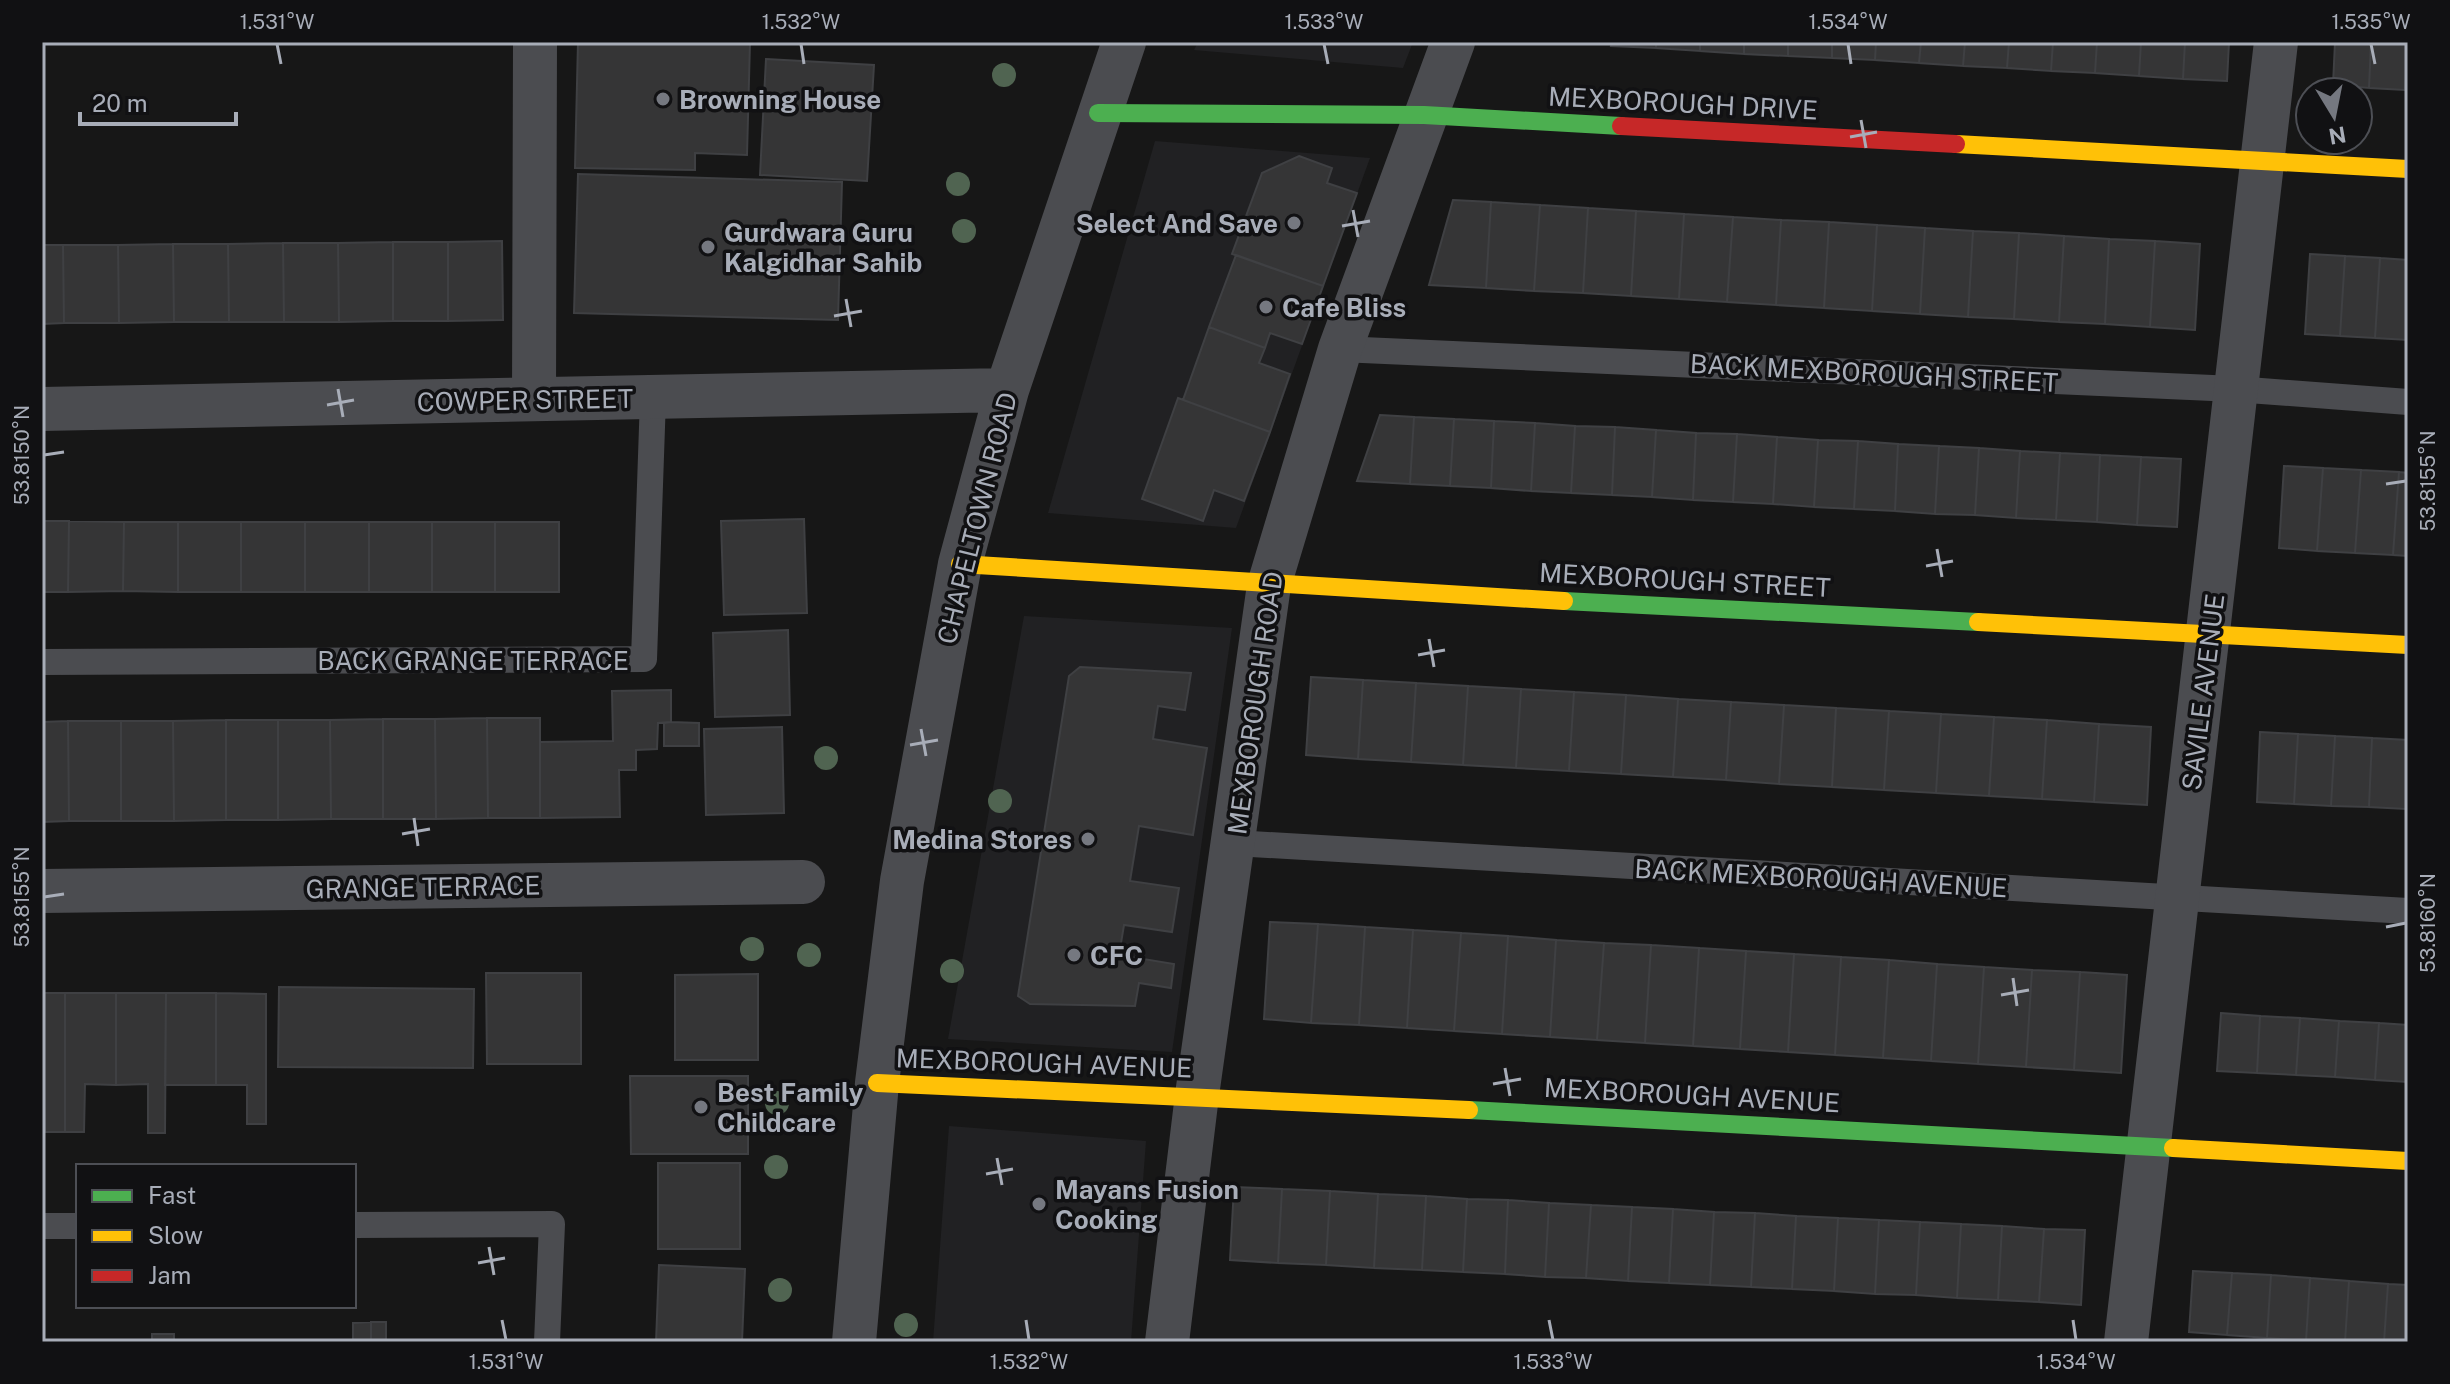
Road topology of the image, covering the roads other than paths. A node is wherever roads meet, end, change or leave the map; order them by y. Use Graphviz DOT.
graph roads {
  1 [pos="535,42"];
  2 [pos="1124,42"];
  3 [pos="1453,42"];
  4 [pos="2276,42"];
  5 [pos="1098,113"];
  6 [pos="1424,115"];
  7 [pos="2260,160"];
  8 [pos="2408,169"];
  9 [pos="1340,349"];
  10 [pos="2235,389"];
  11 [pos="1007,390"];
  12 [pos="653,398"];
  13 [pos="534,399"];
  14 [pos="2408,402"];
  15 [pos="42,409"];
  16 [pos="960,564"];
  17 [pos="1269,585"];
  18 [pos="2210,633"];
  19 [pos="2408,645"];
  20 [pos="42,662"];
  21 [pos="1234,843"];
  22 [pos="803,882"];
  23 [pos="42,891"];
  24 [pos="2179,900"];
  25 [pos="2408,911"];
  26 [pos="877,1083"];
  27 [pos="1197,1095"];
  28 [pos="2150,1145"];
  29 [pos="2408,1161"];
  30 [pos="356,1225"];
  31 [pos="42,1226"];
  32 [pos="76,1226"];
  33 [pos="547,1342"];
  34 [pos="854,1342"];
  35 [pos="1167,1342"];
  36 [pos="2126,1342"];
  1 -- 13 [label="street"];
  2 -- 5 [label="street, CHAPELTOWN ROAD"];
  3 -- 6 [label="street, MEXBOROUGH ROAD"];
  4 -- 7 [label="street, SAVILE AVENUE"];
  5 -- 6 [label="street, MEXBOROUGH DRIVE"];
  5 -- 11 [label="street, CHAPELTOWN ROAD"];
  6 -- 7 [label="street, MEXBOROUGH DRIVE"];
  6 -- 9 [label="street, MEXBOROUGH ROAD"];
  7 -- 8 [label="street, MEXBOROUGH DRIVE"];
  7 -- 10 [label="street, SAVILE AVENUE"];
  9 -- 10 [label="lane, BACK MEXBOROUGH STREET"];
  9 -- 17 [label="street, MEXBOROUGH ROAD"];
  10 -- 14 [label="lane, BACK MEXBOROUGH STREET"];
  10 -- 18 [label="street, SAVILE AVENUE"];
  11 -- 12 [label="street, COWPER STREET"];
  11 -- 16 [label="street, CHAPELTOWN ROAD"];
  12 -- 13 [label="street, COWPER STREET"];
  12 -- 20 [label="lane, BACK GRANGE TERRACE"];
  13 -- 15 [label="street, COWPER STREET"];
  16 -- 17 [label="street, MEXBOROUGH STREET"];
  16 -- 26 [label="street, CHAPELTOWN ROAD"];
  17 -- 18 [label="street, MEXBOROUGH STREET"];
  17 -- 21 [label="street, MEXBOROUGH ROAD"];
  18 -- 19 [label="street, MEXBOROUGH STREET"];
  18 -- 24 [label="street, SAVILE AVENUE"];
  21 -- 24 [label="lane, BACK MEXBOROUGH AVENUE"];
  21 -- 27 [label="street, MEXBOROUGH ROAD"];
  22 -- 23 [label="street, GRANGE TERRACE"];
  24 -- 25 [label="lane, BACK MEXBOROUGH AVENUE"];
  24 -- 28 [label="street, SAVILE AVENUE"];
  26 -- 27 [label="street, MEXBOROUGH AVENUE"];
  26 -- 34 [label="street, CHAPELTOWN ROAD"];
  27 -- 28 [label="street, MEXBOROUGH AVENUE"];
  27 -- 35 [label="street, MEXBOROUGH ROAD"];
  28 -- 29 [label="street, MEXBOROUGH AVENUE"];
  28 -- 36 [label="street, SAVILE AVENUE"];
  30 -- 33 [label="lane"];
  31 -- 32 [label="lane"];
}
